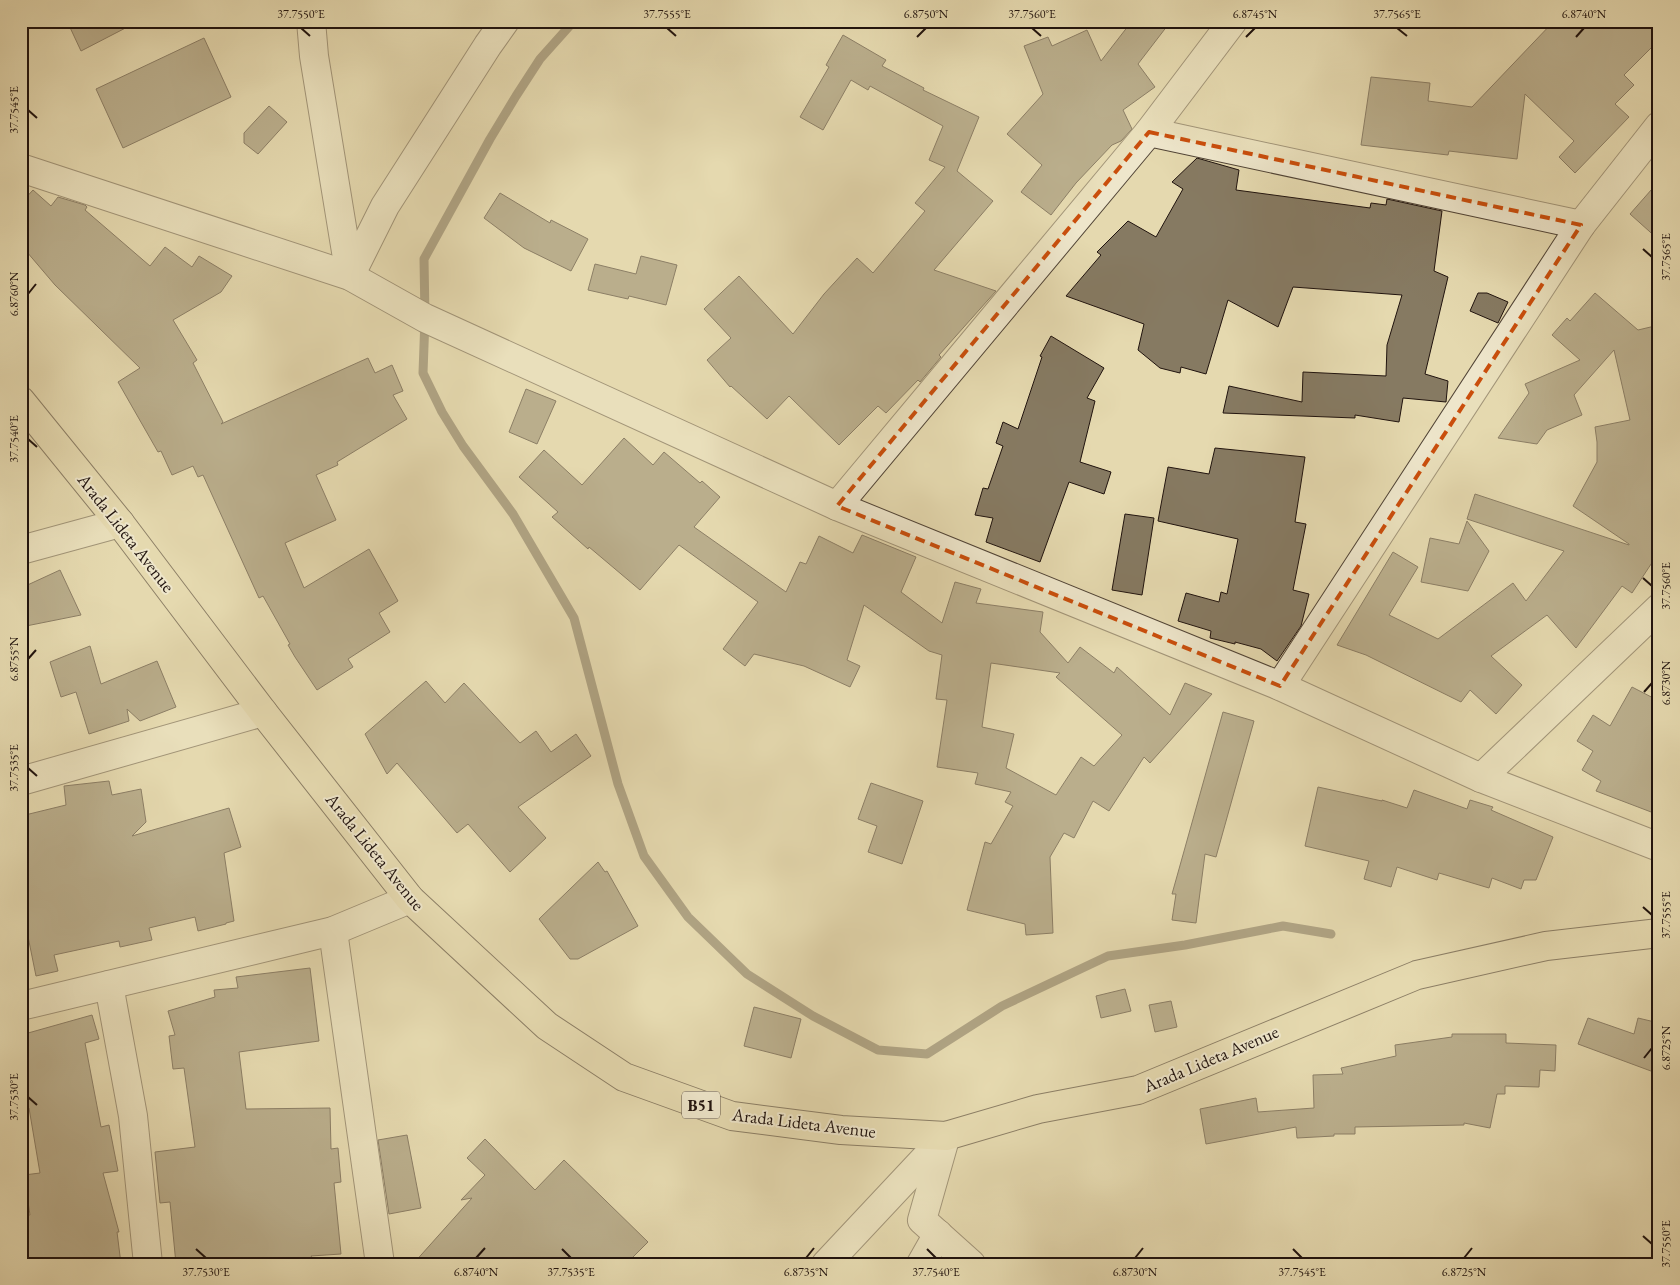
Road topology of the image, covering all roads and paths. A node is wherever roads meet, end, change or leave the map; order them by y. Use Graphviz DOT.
graph roads {
  1 [pos="311,21"];
  2 [pos="505,21"];
  3 [pos="1233,21"];
  4 [pos="1659,126"];
  5 [pos="1149,132"];
  6 [pos="21,168"];
  7 [pos="1581,225"];
  8 [pos="350,276"];
  9 [pos="21,402"];
  10 [pos="837,506"];
  11 [pos="120,523"];
  12 [pos="21,550"];
  13 [pos="1659,608"];
  14 [pos="1280,686"];
  15 [pos="263,712"];
  16 [pos="1481,778"];
  17 [pos="21,781"];
  18 [pos="1659,847"];
  19 [pos="410,899"];
  20 [pos="333,931"];
  21 [pos="1659,933"];
  22 [pos="109,985"];
  23 [pos="21,1006"];
  24 [pos="946,1136"];
  25 [pos="938,1234"];
  26 [pos="148,1264"];
  27 [pos="380,1264"];
  28 [pos="826,1264"];
  29 [pos="921,1264"];
  30 [pos="972,1264"];
  1 -- 8 [label="street"];
  2 -- 8 [label="street"];
  3 -- 5 [label="street"];
  4 -- 7 [label="street"];
  5 -- 7 [label="street"];
  5 -- 10 [label="street"];
  6 -- 8 [label="street"];
  7 -- 14 [label="street"];
  8 -- 10 [label="street"];
  9 -- 11 [label="highway, Arada Lideta Avenue / B51"];
  10 -- 14 [label="street"];
  11 -- 12 [label="street"];
  11 -- 15 [label="highway, Arada Lideta Avenue / B51"];
  13 -- 16 [label="street"];
  14 -- 16 [label="street"];
  15 -- 17 [label="street"];
  15 -- 19 [label="highway, Arada Lideta Avenue / B51"];
  16 -- 18 [label="street"];
  19 -- 20 [label="street"];
  19 -- 24 [label="highway, Arada Lideta Avenue / B51"];
  20 -- 22 [label="street"];
  20 -- 27 [label="street"];
  21 -- 24 [label="highway, Arada Lideta Avenue / B51"];
  22 -- 23 [label="street"];
  22 -- 26 [label="street"];
  24 -- 25 [label="street"];
  24 -- 28 [label="street"];
  25 -- 29 [label="street"];
  25 -- 30 [label="street"];
}
